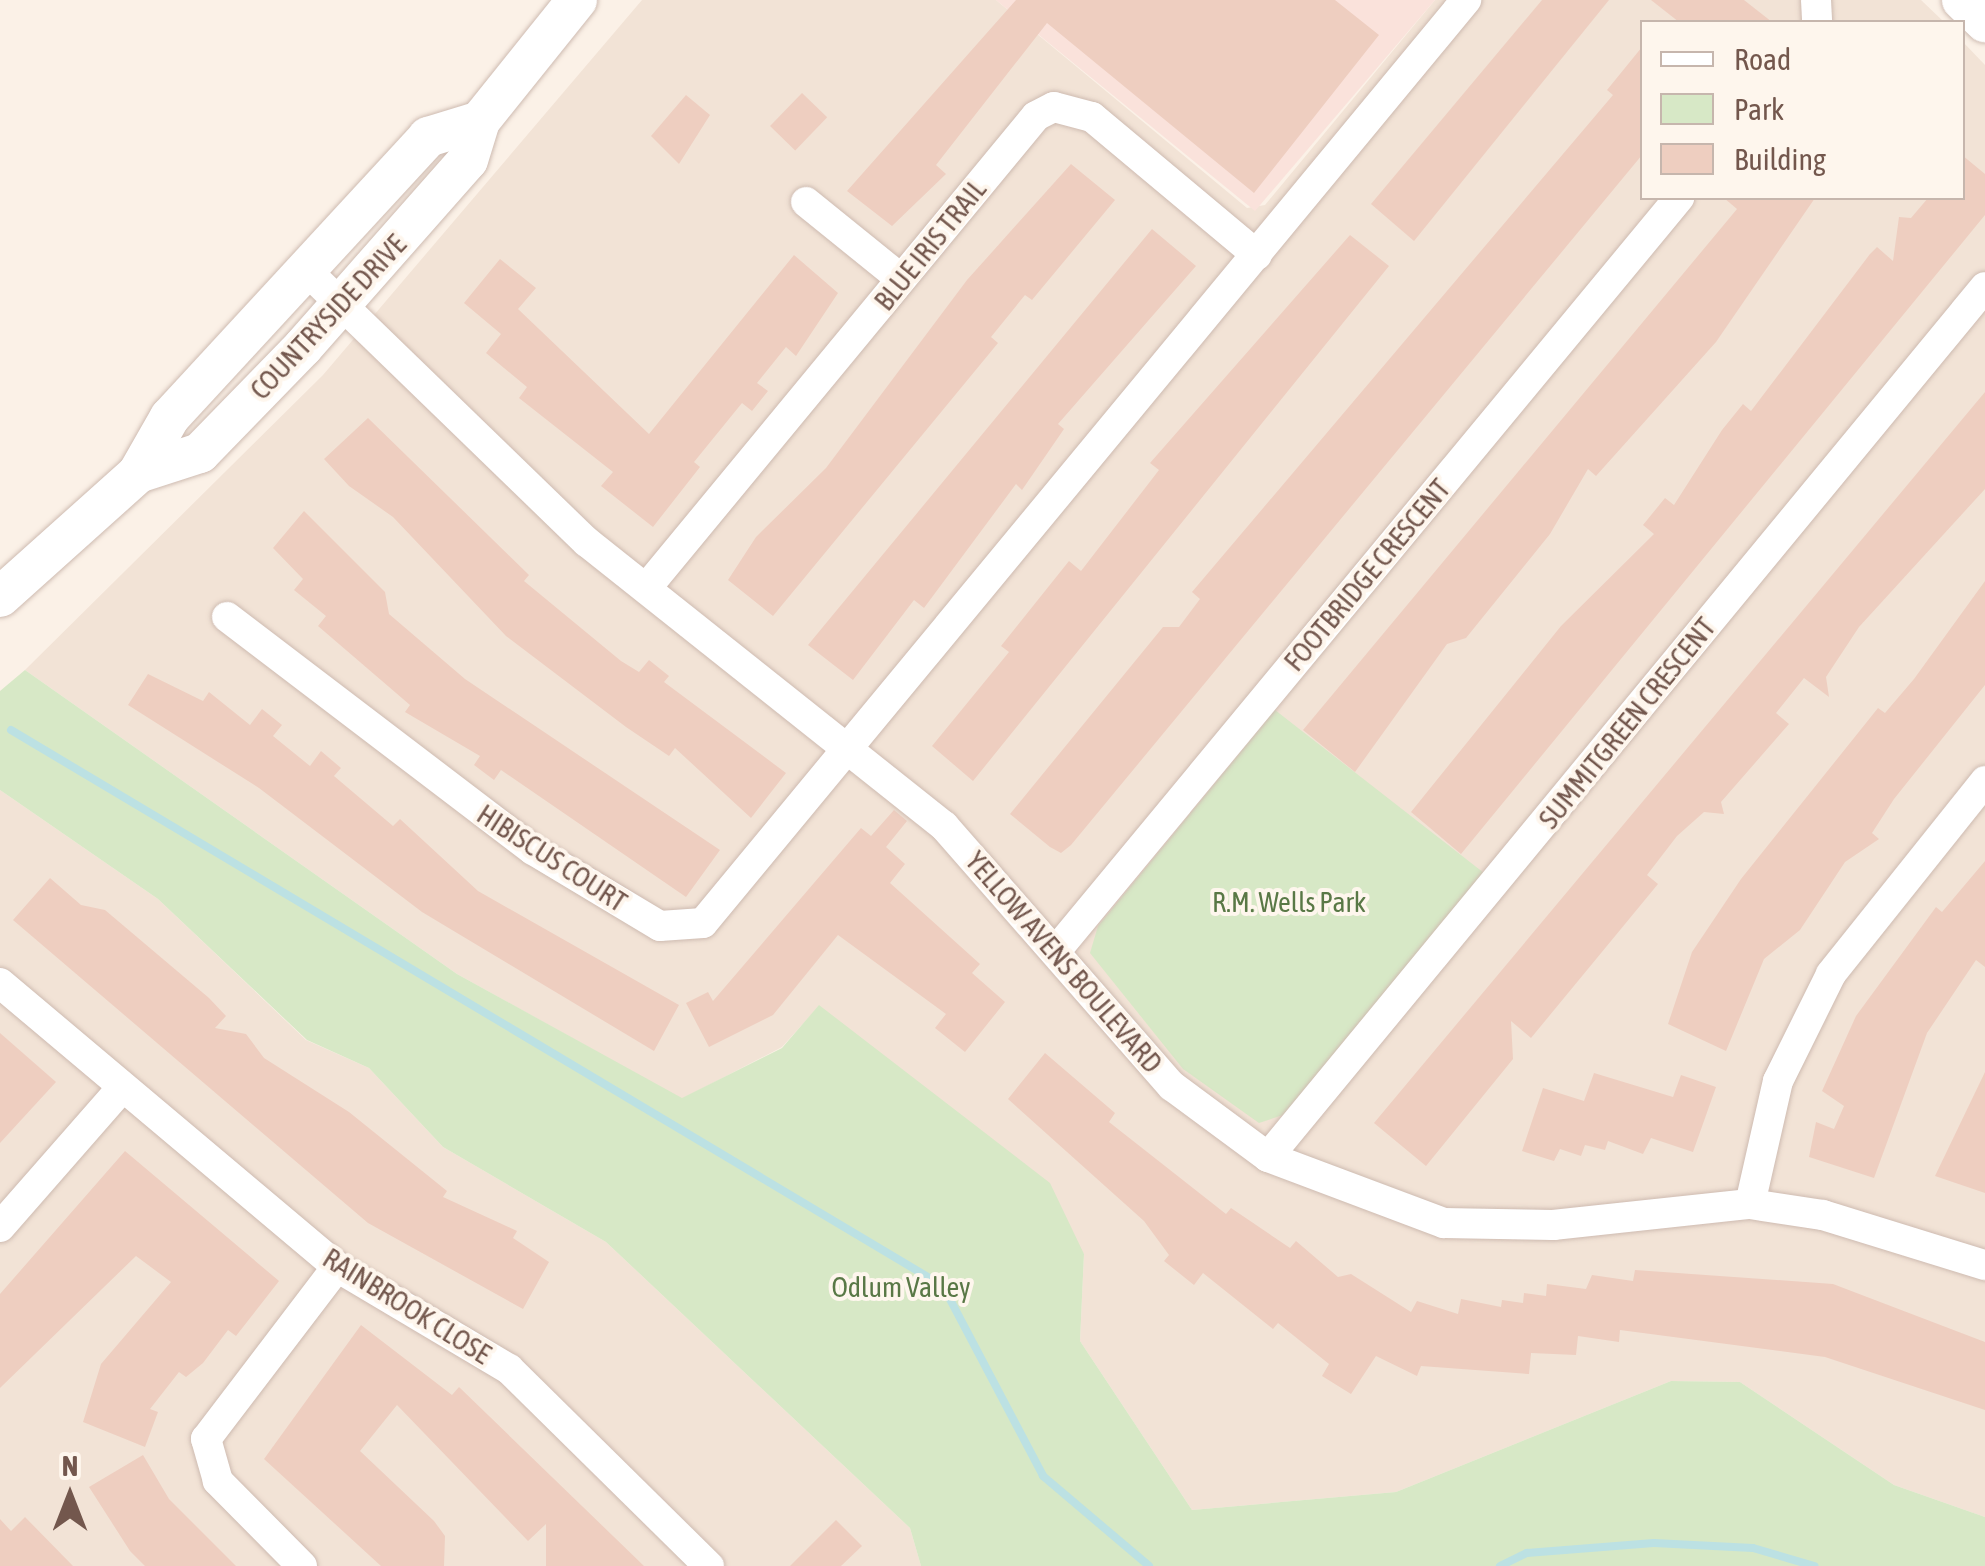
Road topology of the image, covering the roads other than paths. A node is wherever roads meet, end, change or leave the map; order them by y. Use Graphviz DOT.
graph roads {
  1 [pos="578,0"];
  2 [pos="1466,0"];
  3 [pos="1962,0"];
  4 [pos="1985,22"];
  5 [pos="480,120"];
  6 [pos="1677,200"];
  7 [pos="806,202"];
  8 [pos="1257,255"];
  9 [pos="308,273"];
  10 [pos="901,279"];
  11 [pos="1985,286"];
  12 [pos="342,305"];
  13 [pos="138,473"];
  14 [pos="648,586"];
  15 [pos="0,597"];
  16 [pos="228,617"];
  17 [pos="852,746"];
  18 [pos="1985,781"];
  19 [pos="1055,952"];
  20 [pos="0,983"];
  21 [pos="121,1089"];
  22 [pos="1268,1157"];
  23 [pos="1750,1204"];
  24 [pos="0,1227"];
  25 [pos="1985,1265"];
  26 [pos="336,1267"];
  27 [pos="302,1566"];
  28 [pos="709,1566"];
  1 -- 5 [label="main road, COUNTRYSIDE DRIVE"];
  2 -- 8 [label="street"];
  3 -- 4 [label="main road"];
  5 -- 9 [label="main road, COUNTRYSIDE DRIVE"];
  5 -- 12 [label="main road, COUNTRYSIDE DRIVE"];
  6 -- 19 [label="street, FOOTBRIDGE CRESCENT"];
  7 -- 10 [label="street"];
  8 -- 10 [label="street, BLUE IRIS TRAIL"];
  8 -- 17 [label="street"];
  9 -- 12 [label="street, YELLOW AVENS BOULEVARD"];
  9 -- 13 [label="main road, COUNTRYSIDE DRIVE"];
  10 -- 14 [label="street, BLUE IRIS TRAIL"];
  11 -- 22 [label="street, SUMMITGREEN CRESCENT"];
  12 -- 13 [label="main road, COUNTRYSIDE DRIVE"];
  12 -- 14 [label="street, YELLOW AVENS BOULEVARD"];
  13 -- 15 [label="main road, COUNTRYSIDE DRIVE"];
  14 -- 17 [label="street, YELLOW AVENS BOULEVARD"];
  16 -- 17 [label="street, HIBISCUS COURT"];
  17 -- 19 [label="street, YELLOW AVENS BOULEVARD"];
  18 -- 23 [label="street"];
  19 -- 22 [label="street, YELLOW AVENS BOULEVARD"];
  20 -- 21 [label="street, RAINBROOK CLOSE"];
  21 -- 24 [label="street"];
  21 -- 26 [label="street, RAINBROOK CLOSE"];
  22 -- 23 [label="street, YELLOW AVENS BOULEVARD"];
  23 -- 25 [label="street, YELLOW AVENS BOULEVARD"];
  26 -- 27 [label="street"];
  26 -- 28 [label="street, RAINBROOK CLOSE"];
}
